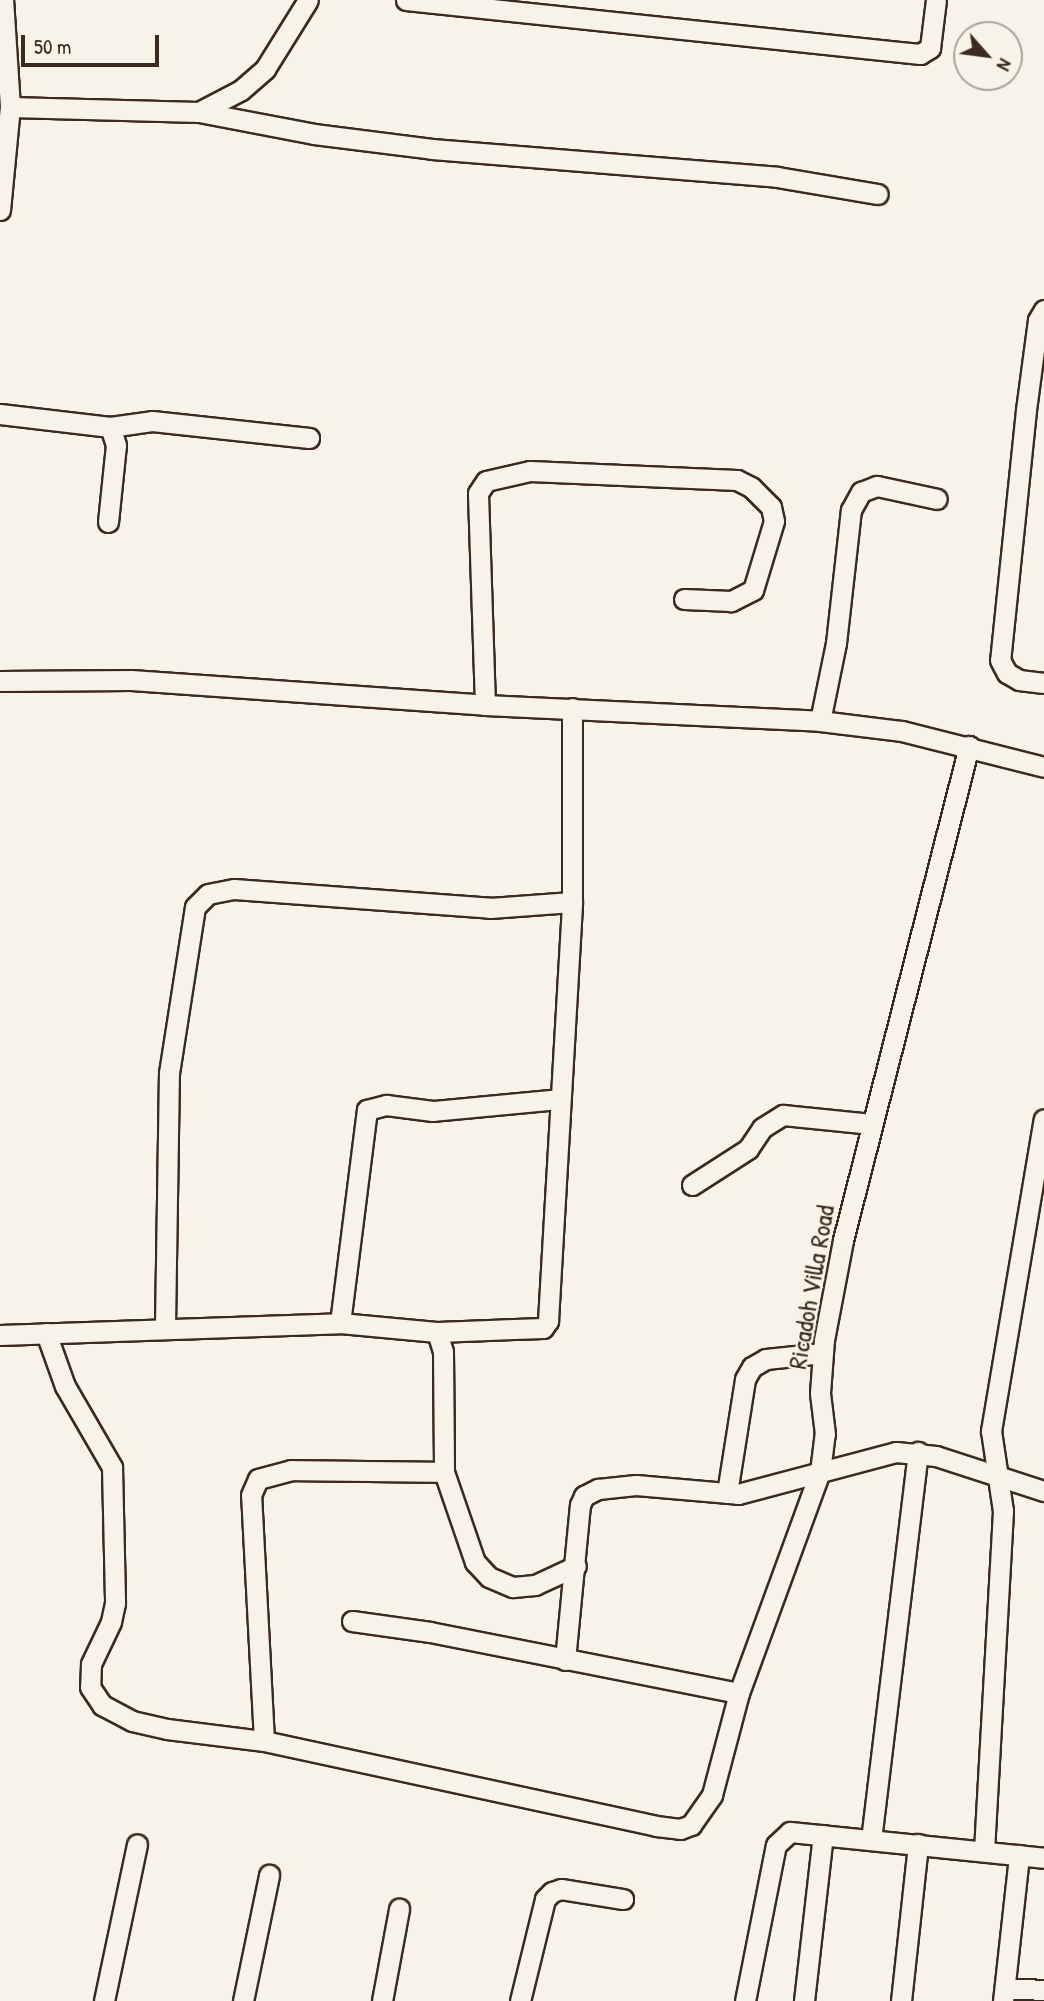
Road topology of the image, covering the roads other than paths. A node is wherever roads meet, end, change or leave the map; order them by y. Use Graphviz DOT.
graph roads {
  1 [pos="3,0"];
  2 [pos="308,0"];
  3 [pos="406,0"];
  4 [pos="936,0"];
  5 [pos="10,107"];
  6 [pos="199,112"];
  7 [pos="877,194"];
  8 [pos="0,210"];
  9 [pos="1044,310"];
  10 [pos="0,414"];
  11 [pos="110,427"];
  12 [pos="309,438"];
  13 [pos="937,499"];
  14 [pos="108,522"];
  15 [pos="684,599"];
  16 [pos="0,681"];
  17 [pos="1044,683"];
  18 [pos="485,705"];
  19 [pos="572,708"];
  20 [pos="820,721"];
  21 [pos="969,746"];
  22 [pos="1044,768"];
  23 [pos="572,902"];
  24 [pos="559,1099"];
  25 [pos="1044,1119"];
  26 [pos="872,1124"];
  27 [pos="692,1185"];
  28 [pos="340,1323"];
  29 [pos="164,1326"];
  30 [pos="437,1332"];
  31 [pos="46,1333"];
  32 [pos="0,1335"];
  33 [pos="823,1353"];
  34 [pos="918,1452"];
  35 [pos="444,1472"];
  36 [pos="820,1472"];
  37 [pos="999,1478"];
  38 [pos="1044,1491"];
  39 [pos="727,1493"];
  40 [pos="576,1566"];
  41 [pos="352,1621"];
  42 [pos="565,1660"];
  43 [pos="739,1693"];
  44 [pos="264,1741"];
  45 [pos="823,1835"];
  46 [pos="871,1840"];
  47 [pos="137,1844"];
  48 [pos="918,1844"];
  49 [pos="984,1851"];
  50 [pos="1019,1855"];
  51 [pos="1044,1858"];
  52 [pos="269,1875"];
  53 [pos="623,1899"];
  54 [pos="399,1909"];
  55 [pos="1044,1990"];
  56 [pos="1004,1995"];
  57 [pos="104,2001"];
  58 [pos="243,2001"];
  59 [pos="382,2001"];
  60 [pos="520,2001"];
  61 [pos="746,2001"];
  62 [pos="804,2001"];
  63 [pos="901,2001"];
  1 -- 5 [label="street"];
  2 -- 6 [label="street"];
  3 -- 4 [label="street"];
  5 -- 6 [label="street"];
  5 -- 8 [label="street"];
  6 -- 7 [label="street"];
  9 -- 17 [label="street"];
  10 -- 11 [label="street"];
  11 -- 12 [label="street"];
  11 -- 14 [label="street"];
  13 -- 20 [label="street"];
  15 -- 18 [label="street"];
  16 -- 18 [label="street"];
  18 -- 19 [label="street"];
  19 -- 20 [label="street"];
  19 -- 23 [label="street"];
  20 -- 21 [label="street"];
  21 -- 22 [label="street"];
  21 -- 26 [label="street, Ricadoh Villa Road"];
  23 -- 24 [label="street"];
  23 -- 29 [label="street"];
  24 -- 28 [label="street"];
  24 -- 30 [label="street"];
  25 -- 37 [label="street"];
  26 -- 27 [label="street"];
  26 -- 33 [label="street, Ricadoh Villa Road"];
  28 -- 29 [label="street"];
  28 -- 30 [label="street"];
  29 -- 31 [label="street"];
  30 -- 35 [label="street"];
  31 -- 32 [label="street"];
  31 -- 44 [label="street"];
  33 -- 36 [label="street, Ricadoh Villa Road"];
  33 -- 39 [label="street"];
  34 -- 36 [label="street"];
  34 -- 37 [label="street"];
  34 -- 46 [label="street"];
  35 -- 40 [label="street"];
  35 -- 44 [label="street"];
  36 -- 39 [label="street"];
  36 -- 43 [label="street, Ricadoh Villa Road"];
  37 -- 38 [label="street"];
  37 -- 49 [label="street"];
  39 -- 40 [label="street"];
  40 -- 42 [label="street"];
  41 -- 42 [label="street"];
  42 -- 43 [label="street"];
  43 -- 44 [label="street, Ricadoh Villa Road"];
  45 -- 46 [label="street"];
  45 -- 61 [label="street"];
  45 -- 62 [label="street"];
  46 -- 48 [label="street"];
  47 -- 57 [label="street"];
  48 -- 49 [label="street"];
  48 -- 63 [label="street"];
  49 -- 50 [label="street"];
  50 -- 51 [label="street"];
  50 -- 56 [label="street"];
  52 -- 58 [label="street"];
  53 -- 60 [label="street"];
  54 -- 59 [label="street"];
  55 -- 56 [label="street"];
}
